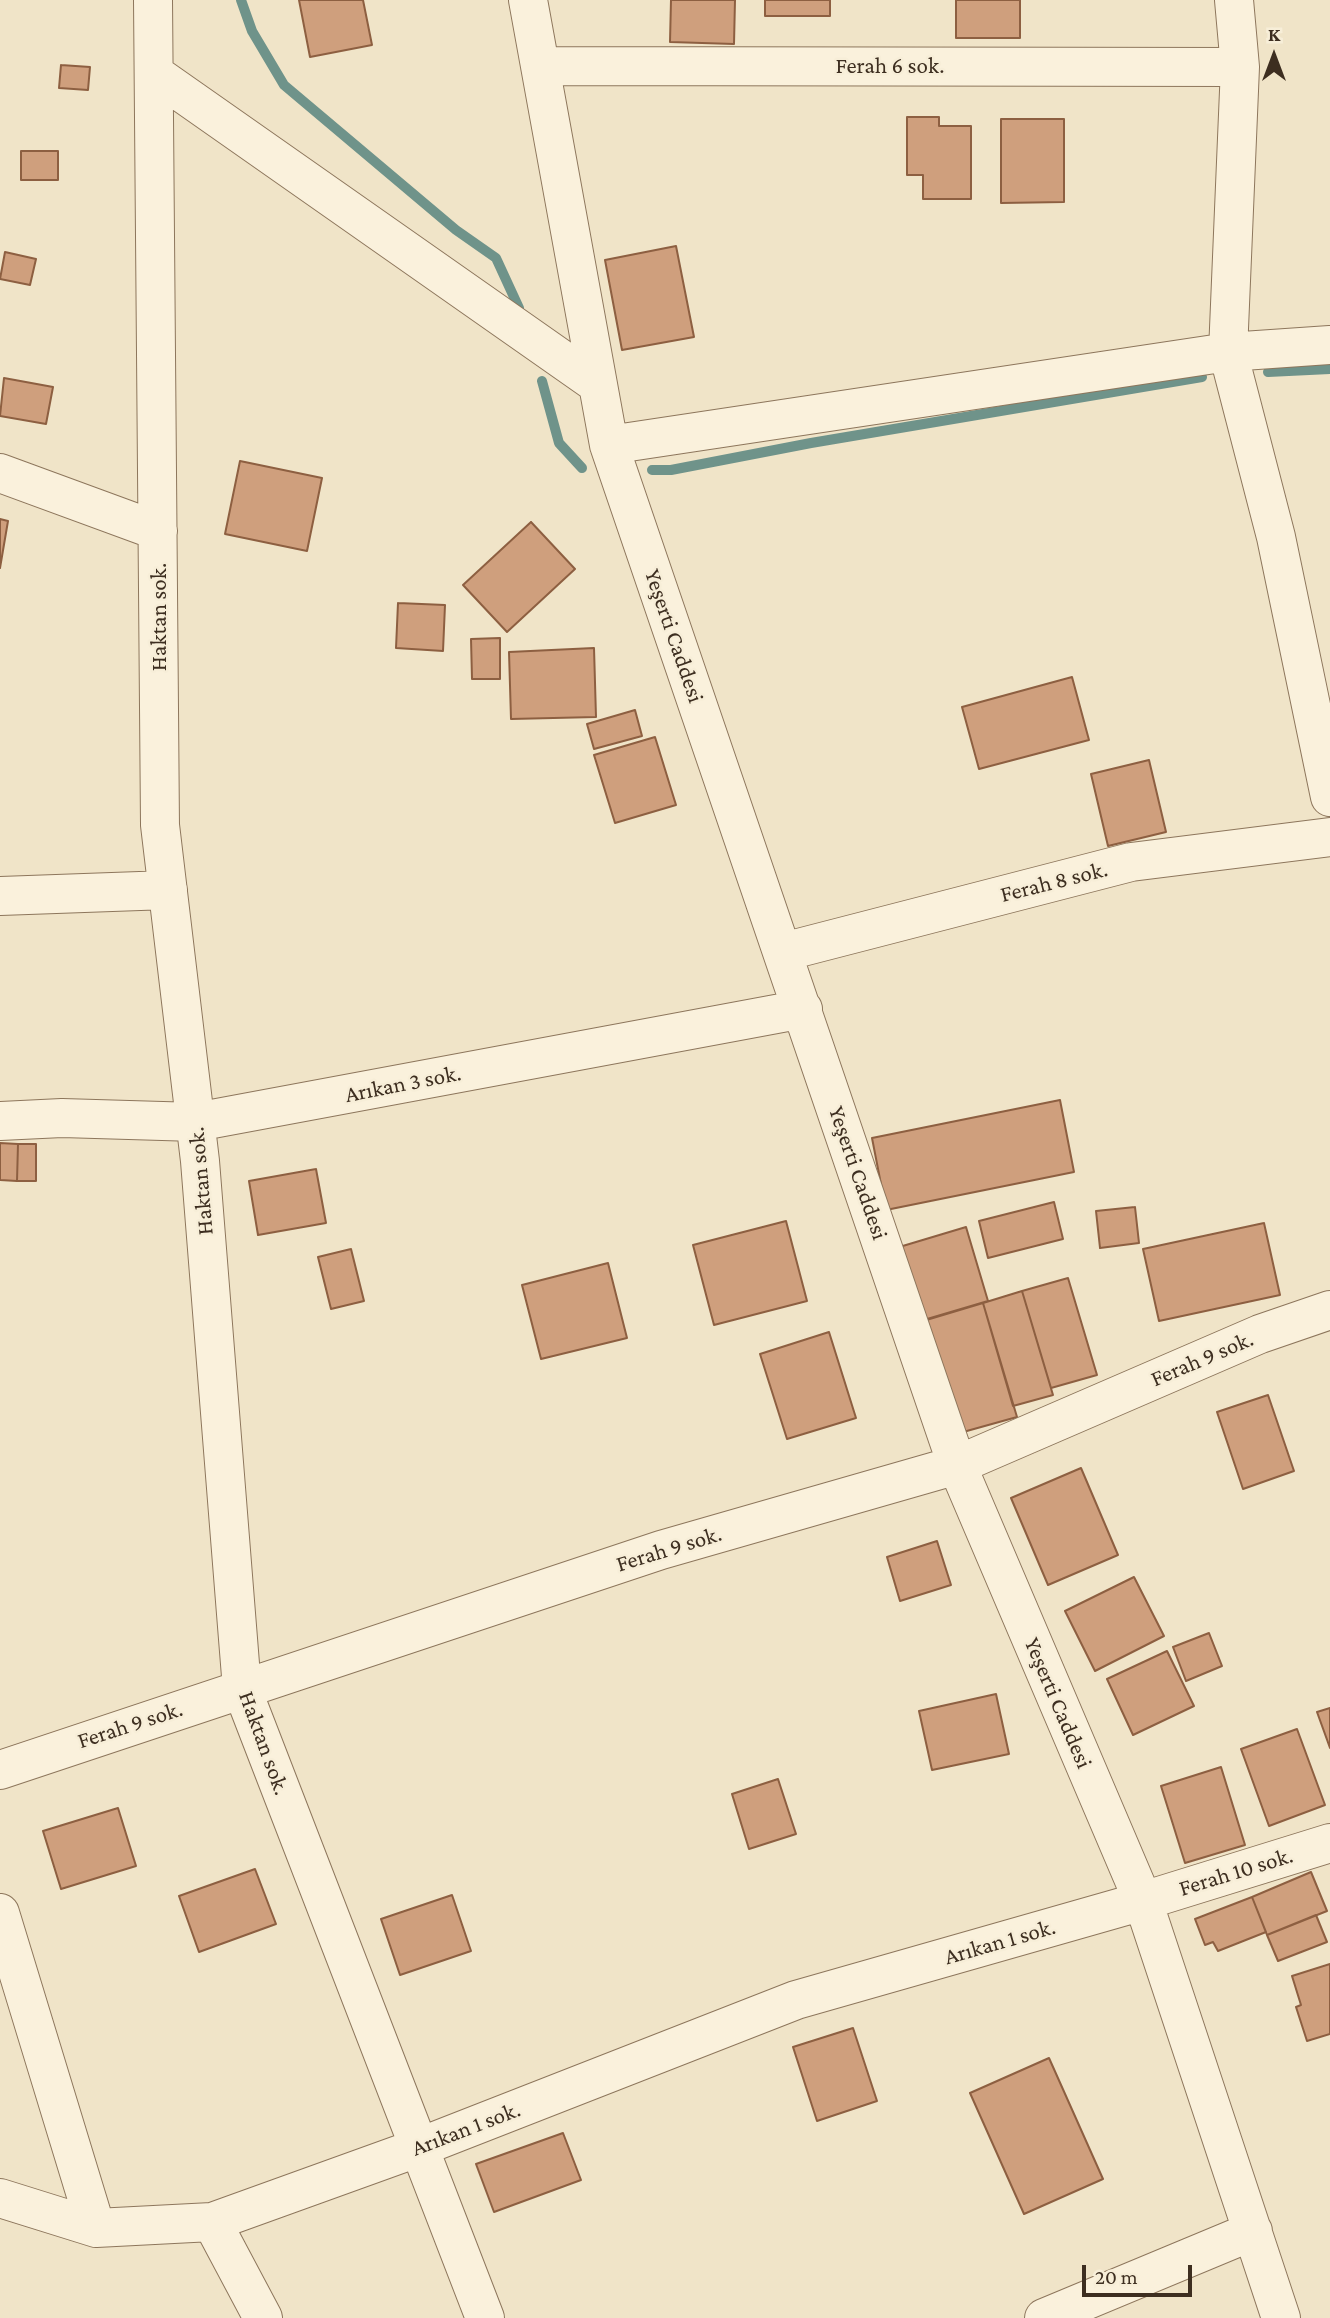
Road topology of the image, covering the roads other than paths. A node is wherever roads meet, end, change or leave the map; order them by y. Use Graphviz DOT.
graph roads {
  1 [pos="153,0"];
  2 [pos="528,0"];
  3 [pos="1234,0"];
  4 [pos="540,66"];
  5 [pos="1240,67"];
  6 [pos="155,74"];
  7 [pos="1330,345"];
  8 [pos="1228,352"];
  9 [pos="597,384"];
  10 [pos="609,445"];
  11 [pos="0,472"];
  12 [pos="158,531"];
  13 [pos="1330,797"];
  14 [pos="1330,837"];
  15 [pos="168,890"];
  16 [pos="0,896"];
  17 [pos="783,952"];
  18 [pos="803,1009"];
  19 [pos="0,1121"];
  20 [pos="195,1122"];
  21 [pos="1330,1310"];
  22 [pos="957,1465"];
  23 [pos="242,1689"];
  24 [pos="0,1770"];
  25 [pos="1330,1843"];
  26 [pos="1143,1901"];
  27 [pos="0,1913"];
  28 [pos="419,2147"];
  29 [pos="0,2198"];
  30 [pos="212,2222"];
  31 [pos="96,2228"];
  32 [pos="1252,2231"];
  33 [pos="263,2318"];
  34 [pos="485,2318"];
  35 [pos="1044,2318"];
  36 [pos="1281,2318"];
  1 -- 6 [label="street, Haktan sok."];
  2 -- 4 [label="street, Yeşerti Caddesi"];
  3 -- 5 [label="street"];
  4 -- 5 [label="street, Ferah 6 sok."];
  4 -- 9 [label="street, Yeşerti Caddesi"];
  5 -- 8 [label="street"];
  6 -- 9 [label="street"];
  6 -- 12 [label="street, Haktan sok."];
  7 -- 8 [label="street"];
  8 -- 10 [label="street"];
  8 -- 13 [label="street"];
  9 -- 10 [label="street, Yeşerti Caddesi"];
  10 -- 17 [label="street, Yeşerti Caddesi"];
  11 -- 12 [label="street"];
  12 -- 15 [label="street, Haktan sok."];
  14 -- 17 [label="street, Ferah 8 sok."];
  15 -- 16 [label="street"];
  15 -- 20 [label="street, Haktan sok."];
  17 -- 18 [label="street, Yeşerti Caddesi"];
  18 -- 20 [label="street, Arıkan 3 sok."];
  18 -- 22 [label="street, Yeşerti Caddesi"];
  19 -- 20 [label="street, Arıkan 3 sok."];
  20 -- 23 [label="street, Haktan sok."];
  21 -- 22 [label="street, Ferah 9 sok."];
  22 -- 23 [label="street, Ferah 9 sok."];
  22 -- 26 [label="street, Yeşerti Caddesi"];
  23 -- 24 [label="street, Ferah 9 sok."];
  23 -- 28 [label="street, Haktan sok."];
  25 -- 26 [label="street, Ferah 10 sok."];
  26 -- 28 [label="street, Arıkan 1 sok."];
  26 -- 32 [label="street, Yeşerti Caddesi"];
  27 -- 31 [label="street"];
  28 -- 30 [label="street, Arıkan 1 sok."];
  28 -- 34 [label="street, Haktan sok."];
  29 -- 31 [label="street"];
  30 -- 31 [label="street, Arıkan 1 sok."];
  30 -- 33 [label="street"];
  32 -- 35 [label="street"];
  32 -- 36 [label="street, Yeşerti Caddesi"];
}
